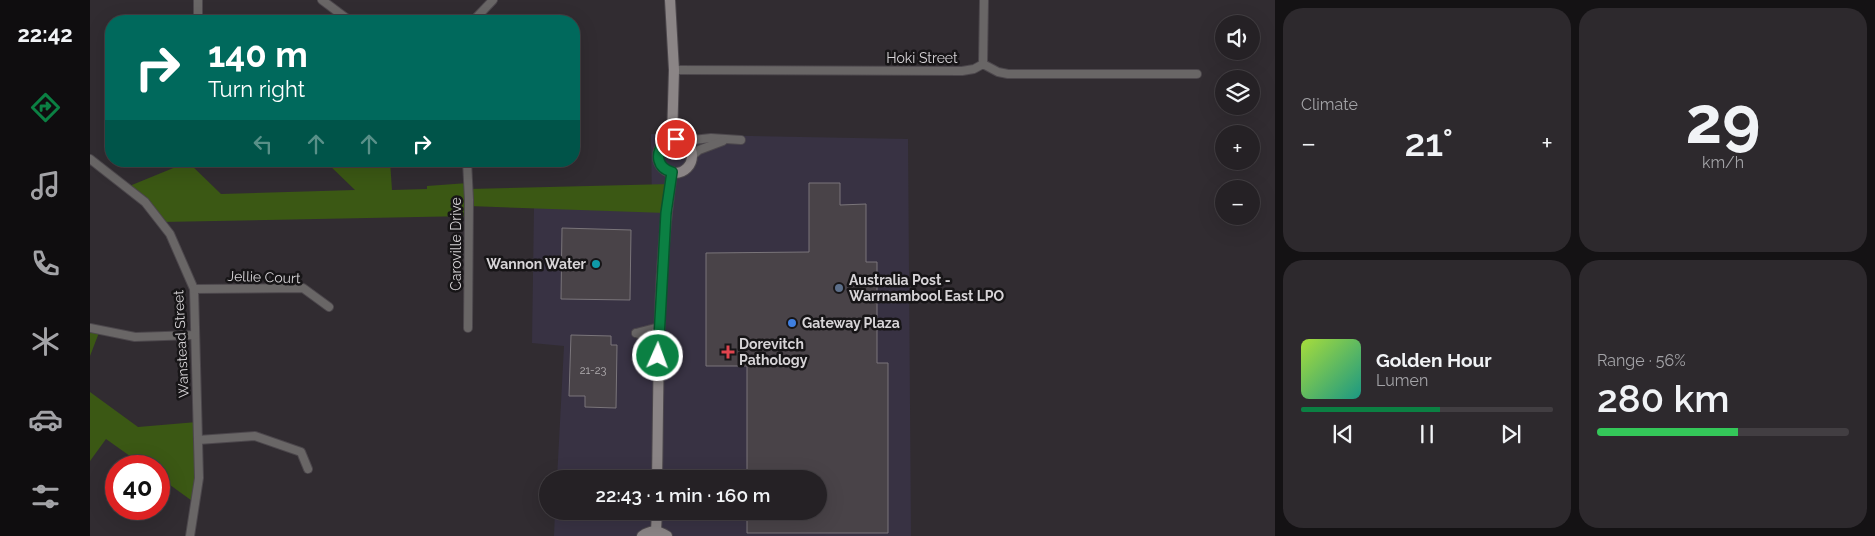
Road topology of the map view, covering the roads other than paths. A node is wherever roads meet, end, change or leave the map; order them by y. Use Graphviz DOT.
graph roads {
  1 [pos="198,0"];
  2 [pos="322,0"];
  3 [pos="493,0"];
  4 [pos="670,0"];
  5 [pos="984,0"];
  6 [pos="198,15"];
  7 [pos="342,15"];
  8 [pos="479,15"];
  9 [pos="983,64"];
  10 [pos="674,70"];
  11 [pos="1197,74"];
  12 [pos="672,139"];
  13 [pos="727,139"];
  14 [pos="741,140"];
  15 [pos="684,141"];
  16 [pos="692,156"];
  17 [pos="90,159"];
  18 [pos="467,167"];
  19 [pos="672,172"];
  20 [pos="194,289"];
  21 [pos="329,307"];
  22 [pos="659,327"];
  23 [pos="90,328"];
  24 [pos="468,328"];
  25 [pos="195,335"];
  26 [pos="659,341"];
  27 [pos="198,440"];
  28 [pos="308,469"];
  29 [pos="657,470"];
  30 [pos="657,520"];
  31 [pos="656,531"];
  32 [pos="190,536"];
  33 [pos="642,536"];
  34 [pos="667,536"];
  1 -- 6 [label="street"];
  2 -- 7 [label="street"];
  3 -- 8 [label="street"];
  4 -- 10 [label="street"];
  5 -- 9 [label="street"];
  9 -- 10 [label="street, Hoki Street"];
  9 -- 11 [label="street"];
  10 -- 12 [label="street"];
  12 -- 15 [label="street"];
  12 -- 19 [label="street"];
  13 -- 14 [label="street"];
  13 -- 15 [label="street"];
  13 -- 16 [label="street"];
  15 -- 16 [label="street"];
  16 -- 19 [label="street"];
  17 -- 20 [label="street, Wanstead Street"];
  18 -- 24 [label="street, Caroville Drive"];
  19 -- 22 [label="street"];
  20 -- 21 [label="street, Jellie Court"];
  20 -- 25 [label="street, Wanstead Street"];
  22 -- 26 [label="street"];
  22 -- 26 [label="street"];
  23 -- 25 [label="street"];
  25 -- 27 [label="street, Wanstead Street"];
  26 -- 29 [label="street"];
  27 -- 28 [label="street"];
  27 -- 32 [label="street, Wanstead Street"];
  30 -- 31 [label="street"];
  31 -- 33 [label="street"];
  31 -- 34 [label="street"];
}
